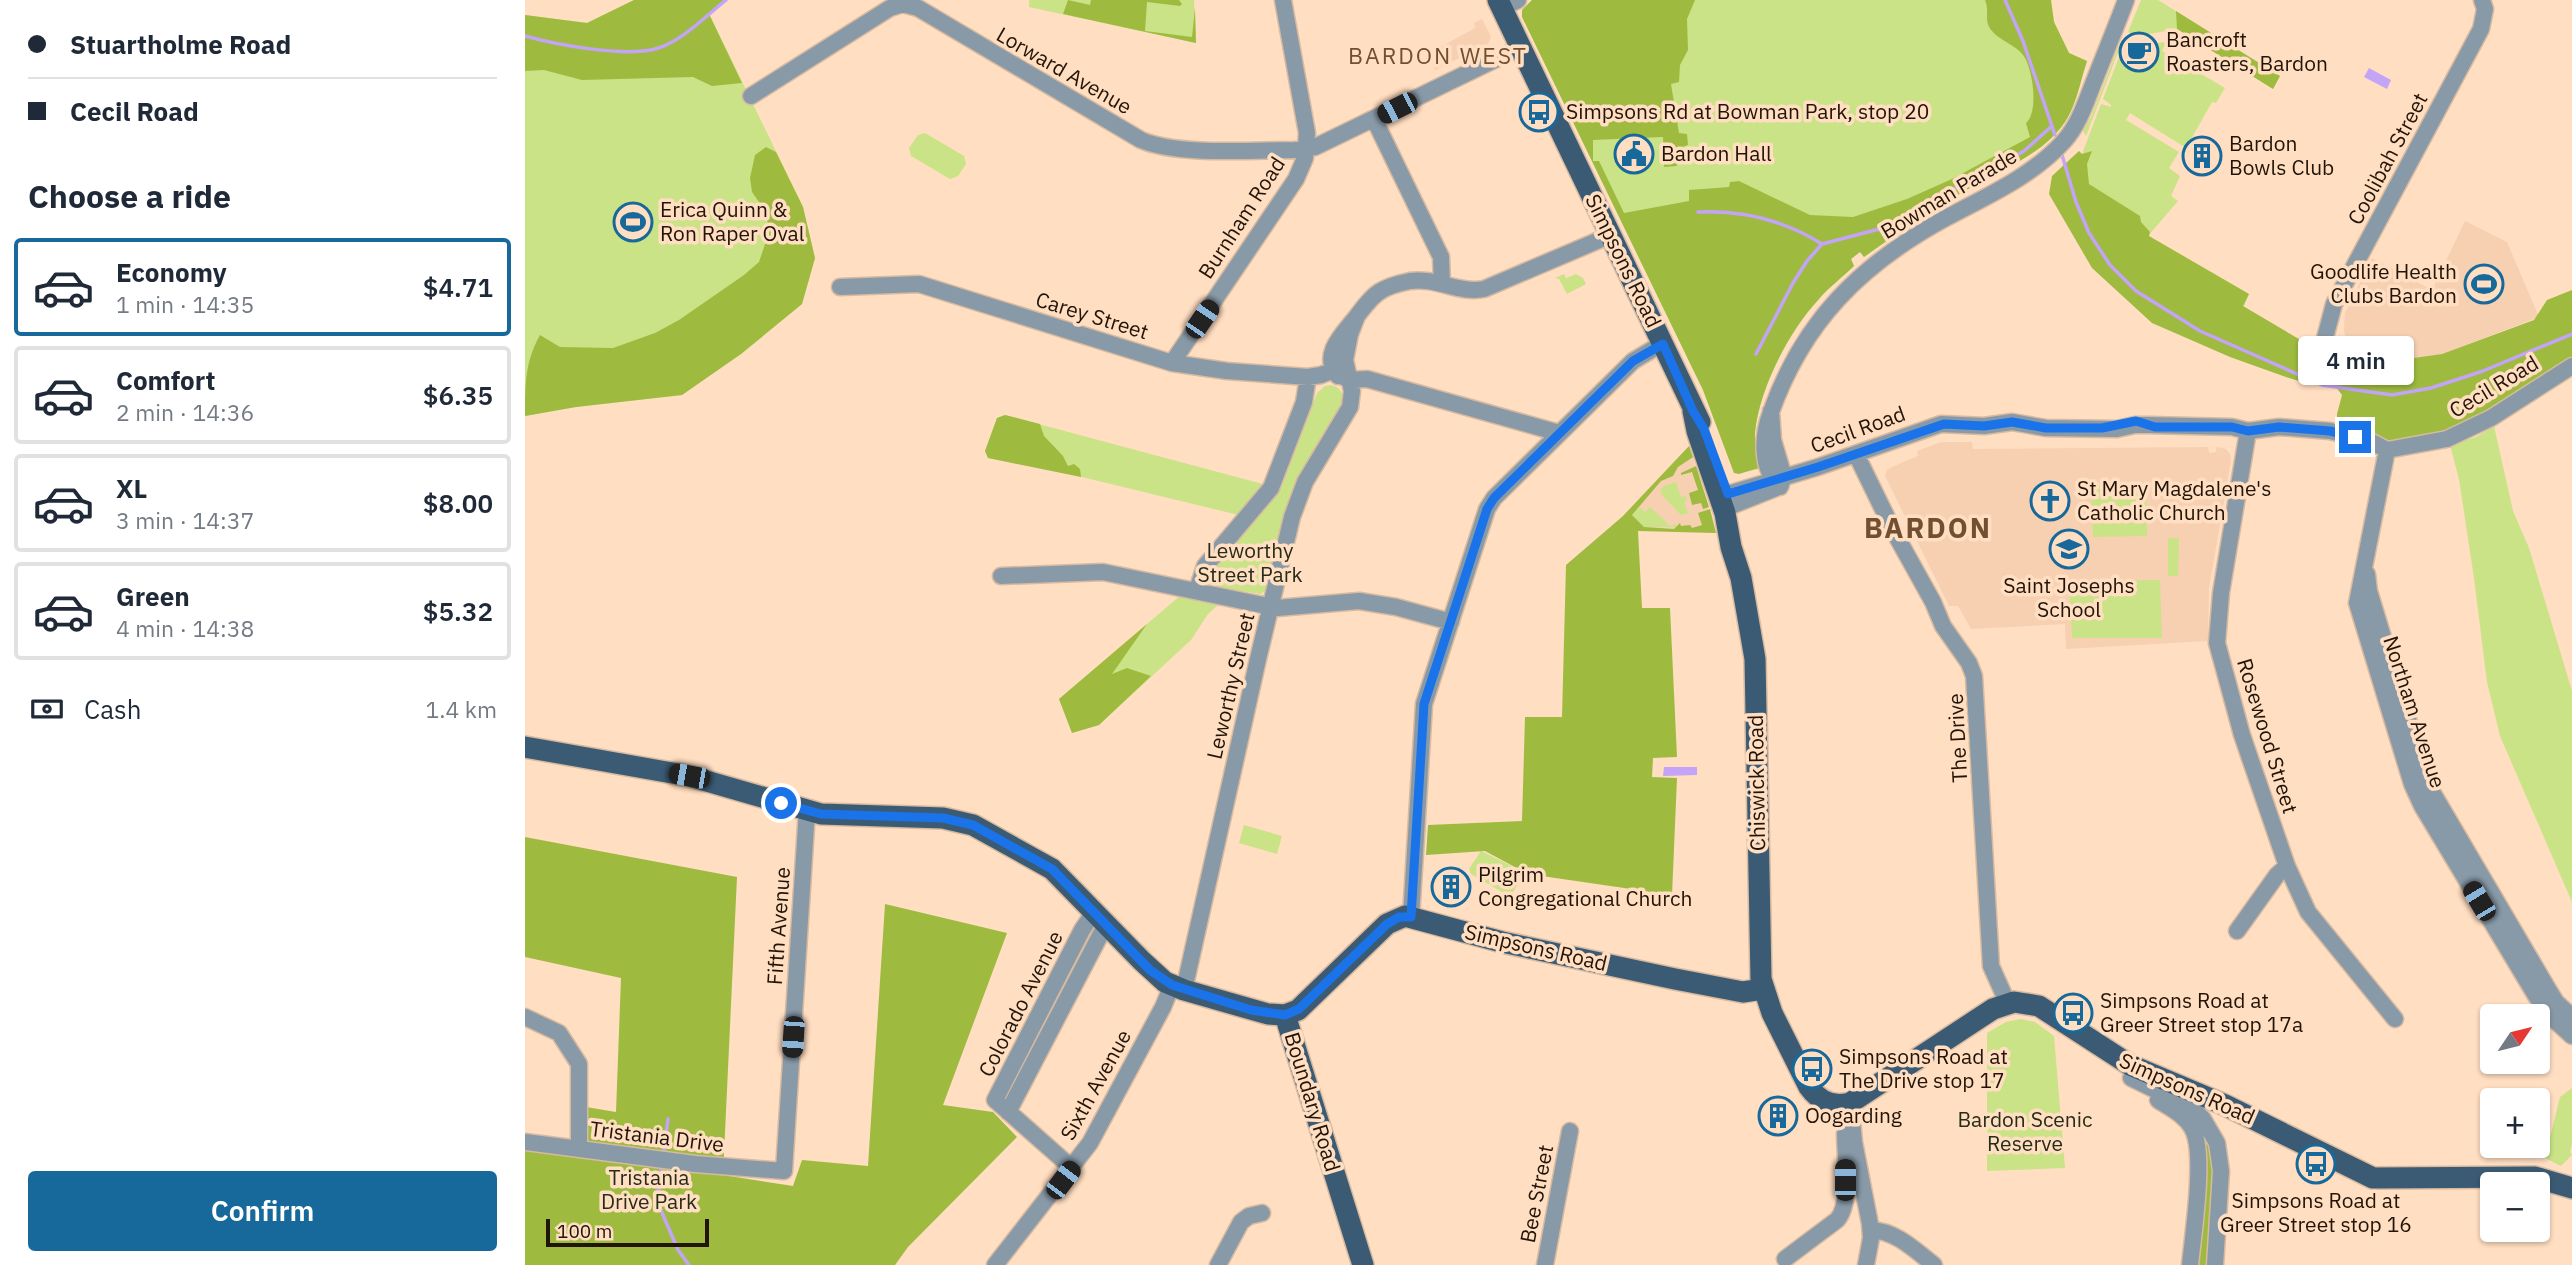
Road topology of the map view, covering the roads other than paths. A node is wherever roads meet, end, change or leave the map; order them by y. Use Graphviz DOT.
graph roads {
  1 [pos="1283,0"];
  2 [pos="2126,0"];
  3 [pos="2482,0"];
  4 [pos="1511,2"];
  5 [pos="1521,47"];
  6 [pos="751,96"];
  7 [pos="1374,119"];
  8 [pos="1307,149"];
  9 [pos="1611,235"];
  10 [pos="1442,284"];
  11 [pos="840,286"];
  12 [pos="1357,316"];
  13 [pos="2325,338"];
  14 [pos="1663,344"];
  15 [pos="1172,363"];
  16 [pos="2572,366"];
  17 [pos="1333,370"];
  18 [pos="1308,377"];
  19 [pos="1349,380"];
  20 [pos="1351,403"];
  21 [pos="2248,431"];
  22 [pos="1559,433"];
  23 [pos="2387,450"];
  24 [pos="1857,457"];
  25 [pos="1779,481"];
  26 [pos="1727,500"];
  27 [pos="2366,568"];
  28 [pos="1002,576"];
  29 [pos="1197,590"];
  30 [pos="1270,607"];
  31 [pos="1451,622"];
  32 [pos="525,747"];
  33 [pos="807,810"];
  34 [pos="2287,866"];
  35 [pos="1411,917"];
  36 [pos="1100,918"];
  37 [pos="2237,931"];
  38 [pos="1178,988"];
  39 [pos="1763,989"];
  40 [pos="2007,1004"];
  41 [pos="1285,1015"];
  42 [pos="525,1017"];
  43 [pos="2572,1017"];
  44 [pos="2395,1018"];
  45 [pos="2572,1036"];
  46 [pos="2131,1071"];
  47 [pos="1843,1105"];
  48 [pos="1009,1112"];
  49 [pos="1570,1131"];
  50 [pos="1849,1137"];
  51 [pos="525,1142"];
  52 [pos="579,1149"];
  53 [pos="1072,1168"];
  54 [pos="784,1171"];
  55 [pos="2568,1190"];
  56 [pos="1262,1213"];
  57 [pos="1871,1230"];
  58 [pos="1810,1246"];
  59 [pos="1779,1262"];
  60 [pos="995,1265"];
  61 [pos="1218,1265"];
  62 [pos="1363,1265"];
  63 [pos="1545,1265"];
  64 [pos="1866,1265"];
  65 [pos="1934,1265"];
  66 [pos="2190,1265"];
  67 [pos="2215,1265"];
  1 -- 8 [label="street, Burnham Road"];
  2 -- 25 [label="street, Bowman Parade"];
  3 -- 13 [label="street, Coolibah Street"];
  4 -- 5 [label="main road, Simpsons Road"];
  5 -- 7 [label="street"];
  5 -- 9 [label="main road, Simpsons Road"];
  6 -- 8 [label="street, Lorward Avenue"];
  7 -- 8 [label="street"];
  7 -- 10 [label="street"];
  8 -- 15 [label="street, Burnham Road"];
  9 -- 10 [label="street"];
  9 -- 14 [label="main road, Simpsons Road"];
  10 -- 12 [label="street"];
  11 -- 15 [label="street, Carey Street"];
  12 -- 17 [label="street"];
  12 -- 19 [label="street"];
  14 -- 22 [label="street, Simpsons Road"];
  14 -- 26 [label="main road, Chiswick Road"];
  15 -- 18 [label="street, Carey Street"];
  16 -- 23 [label="street, Cecil Road"];
  17 -- 18 [label="street, Carey Street"];
  17 -- 19 [label="street"];
  17 -- 20 [label="street"];
  18 -- 29 [label="street"];
  19 -- 20 [label="street"];
  19 -- 22 [label="street"];
  20 -- 30 [label="street, Leworthy Street"];
  21 -- 23 [label="street, Cecil Road"];
  21 -- 24 [label="street, Cecil Road"];
  21 -- 34 [label="street, Rosewood Street"];
  22 -- 31 [label="street, Simpsons Road"];
  23 -- 27 [label="street, Northam Avenue"];
  24 -- 25 [label="street, Cecil Road"];
  24 -- 40 [label="street, The Drive"];
  25 -- 26 [label="street, Cecil Road"];
  26 -- 39 [label="main road, Chiswick Road"];
  27 -- 43 [label="street, Northam Avenue"];
  27 -- 45 [label="street, Northam Avenue"];
  28 -- 29 [label="street"];
  29 -- 30 [label="street"];
  30 -- 31 [label="street"];
  30 -- 38 [label="street, Leworthy Street"];
  31 -- 35 [label="street, Simpsons Road"];
  32 -- 33 [label="main road"];
  33 -- 36 [label="main road"];
  33 -- 54 [label="street, Fifth Avenue"];
  34 -- 37 [label="street"];
  34 -- 44 [label="street, Rosewood Street"];
  35 -- 39 [label="main road, Simpsons Road"];
  35 -- 41 [label="main road, Boundary Road"];
  36 -- 38 [label="main road"];
  36 -- 48 [label="street, Colorado Avenue"];
  36 -- 48 [label="street, Colorado Avenue"];
  38 -- 41 [label="main road"];
  38 -- 53 [label="street, Sixth Avenue"];
  39 -- 47 [label="main road"];
  40 -- 46 [label="main road, Simpsons Road"];
  40 -- 47 [label="main road"];
  41 -- 62 [label="main road, Boundary Road"];
  42 -- 52 [label="street"];
  46 -- 55 [label="main road, Simpsons Road"];
  46 -- 66 [label="street"];
  46 -- 67 [label="street"];
  47 -- 50 [label="street"];
  48 -- 53 [label="street, Colorado Avenue"];
  49 -- 63 [label="street, Bee Street"];
  50 -- 57 [label="street"];
  50 -- 59 [label="street"];
  51 -- 52 [label="street, Tristania Drive"];
  52 -- 54 [label="street, Tristania Drive"];
  53 -- 60 [label="street, Sixth Avenue"];
  56 -- 61 [label="street"];
  57 -- 64 [label="street"];
  57 -- 65 [label="street"];
  58 -- 59 [label="street"];
}
